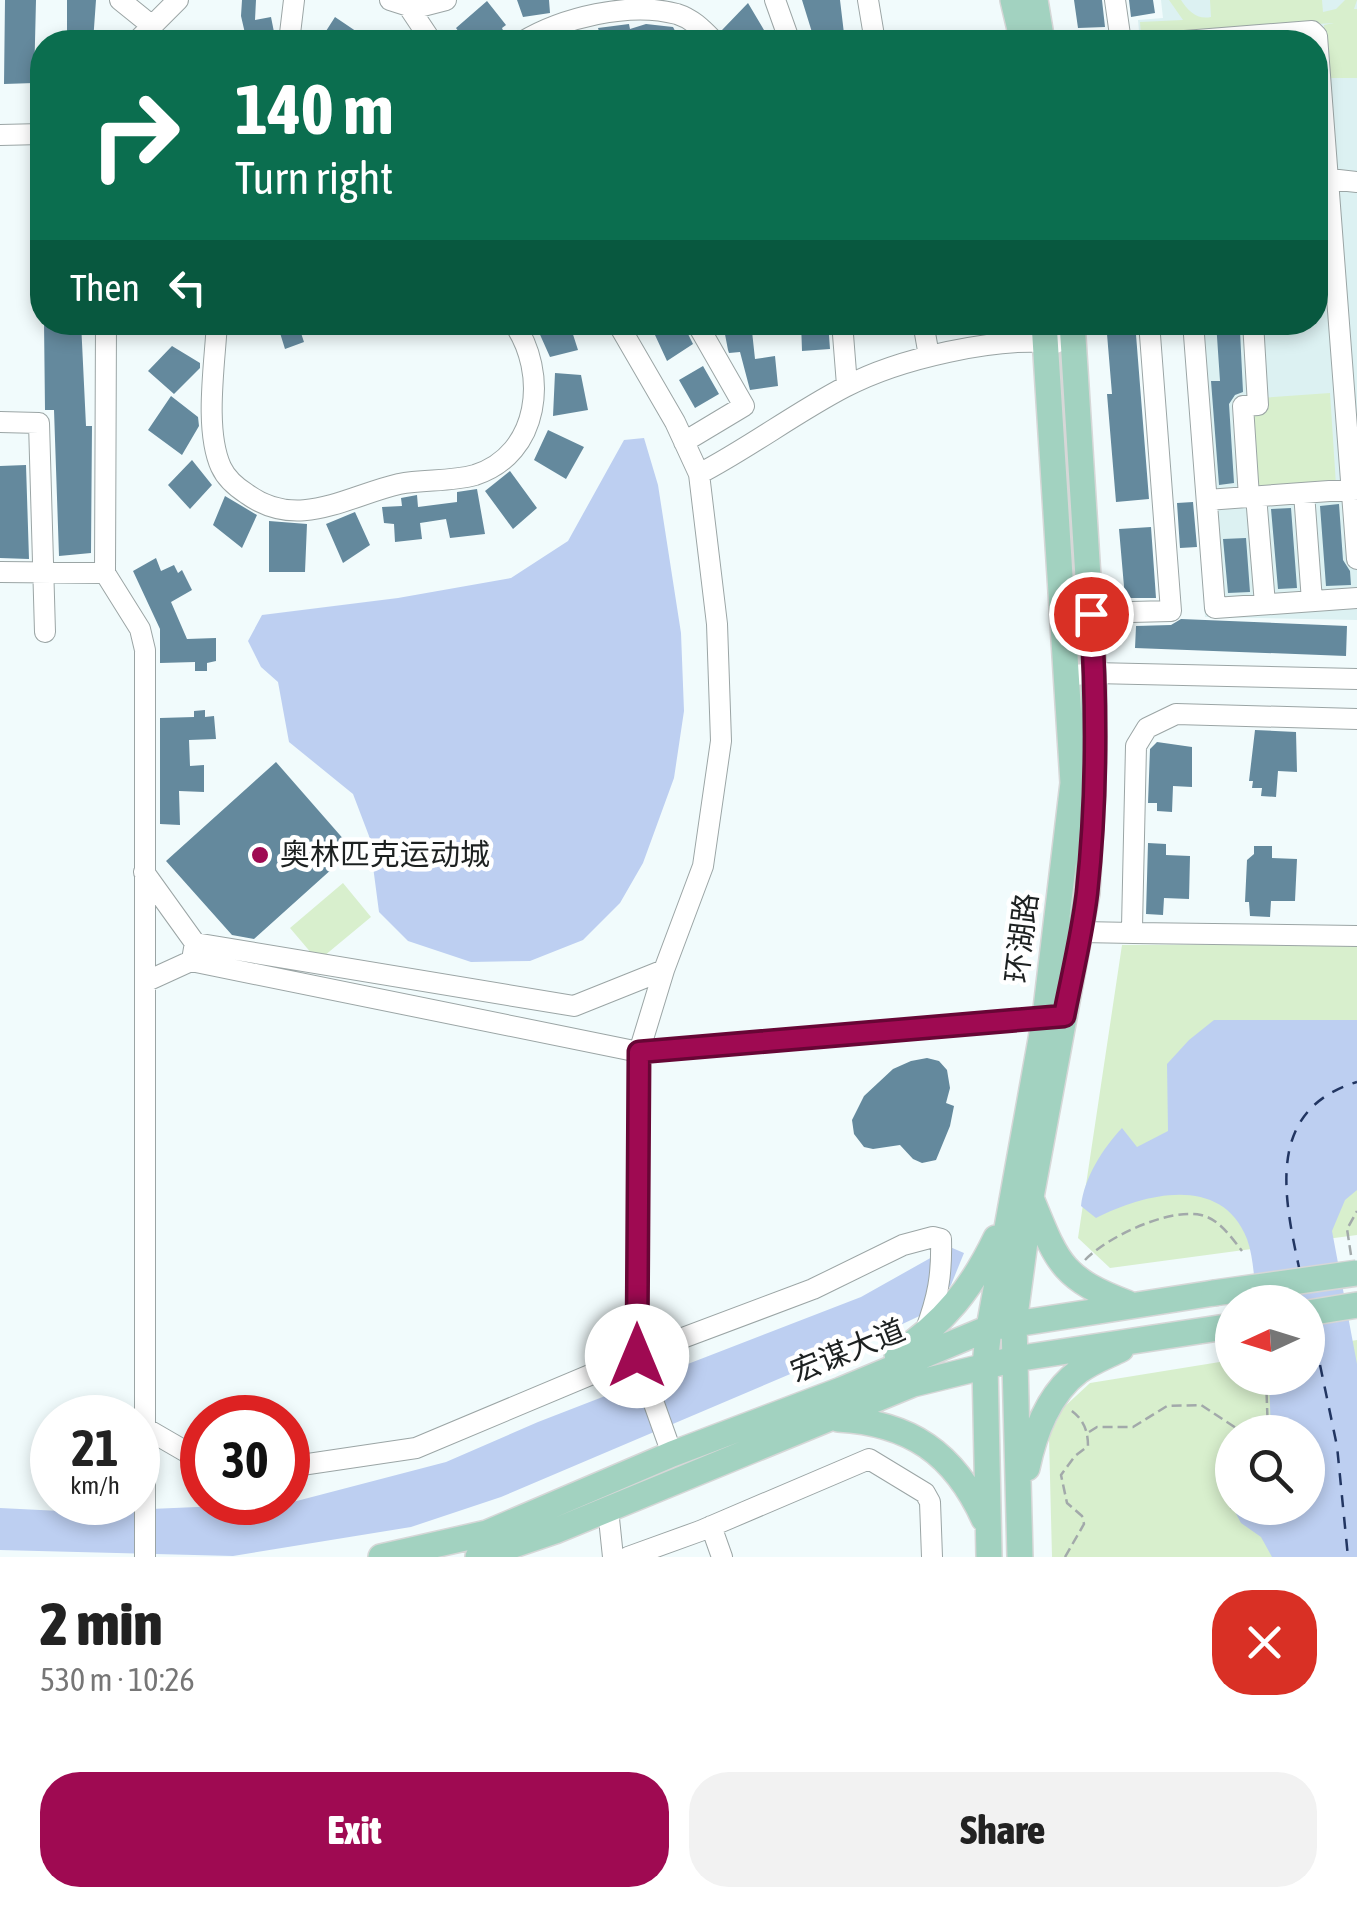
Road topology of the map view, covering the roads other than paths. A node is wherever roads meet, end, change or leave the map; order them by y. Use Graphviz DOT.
graph roads {
  1 [pos="120,0"];
  2 [pos="178,0"];
  3 [pos="294,0"];
  4 [pos="446,0"];
  5 [pos="774,0"];
  6 [pos="868,0"];
  7 [pos="1013,0"];
  8 [pos="1035,0"];
  9 [pos="1115,0"];
  10 [pos="399,3"];
  11 [pos="151,24"];
  12 [pos="146,30"];
  13 [pos="290,30"];
  14 [pos="422,30"];
  15 [pos="542,30"];
  16 [pos="703,30"];
  17 [pos="785,30"];
  18 [pos="873,30"];
  19 [pos="1020,30"];
  20 [pos="1040,30"];
  21 [pos="1119,30"];
  22 [pos="0,134"];
  23 [pos="30,134"];
  24 [pos="1328,171"];
  25 [pos="1330,179"];
  26 [pos="1357,182"];
  27 [pos="1328,193"];
  28 [pos="1328,258"];
  29 [pos="106,335"];
  30 [pos="215,335"];
  31 [pos="520,335"];
  32 [pos="624,335"];
  33 [pos="703,335"];
  34 [pos="843,335"];
  35 [pos="925,335"];
  36 [pos="1033,335"];
  37 [pos="1045,335"];
  38 [pos="1073,335"];
  39 [pos="1150,335"];
  40 [pos="1195,335"];
  41 [pos="1254,335"];
  42 [pos="929,356"];
  43 [pos="847,386"];
  44 [pos="0,422"];
  45 [pos="684,442"];
  46 [pos="699,474"];
  47 [pos="1354,490"];
  48 [pos="1304,493"];
  49 [pos="1253,496"];
  50 [pos="1207,500"];
  51 [pos="1357,559"];
  52 [pos="0,572"];
  53 [pos="43,572"];
  54 [pos="105,573"];
  55 [pos="1357,598"];
  56 [pos="1312,601"];
  57 [pos="1265,604"];
  58 [pos="1091,614"];
  59 [pos="45,632"];
  60 [pos="1094,673"];
  61 [pos="1066,676"];
  62 [pos="1357,679"];
  63 [pos="1357,719"];
  64 [pos="144,872"];
  65 [pos="1081,932"];
  66 [pos="1134,933"];
  67 [pos="1357,936"];
  68 [pos="193,952"];
  69 [pos="664,970"];
  70 [pos="145,982"];
  71 [pos="1054,1016"];
  72 [pos="639,1052"];
  73 [pos="1020,1204"];
  74 [pos="1354,1268"];
  75 [pos="1132,1304"];
  76 [pos="1357,1306"];
  77 [pos="1325,1311"];
  78 [pos="1002,1325"];
  79 [pos="1215,1328"];
  80 [pos="923,1337"];
  81 [pos="1136,1340"];
  82 [pos="637,1356"];
  83 [pos="1015,1358"];
  84 [pos="986,1364"];
  85 [pos="841,1390"];
  86 [pos="145,1395"];
  87 [pos="828,1418"];
  88 [pos="672,1454"];
  89 [pos="310,1464"];
  90 [pos="608,1509"];
  91 [pos="1019,1512"];
  92 [pos="145,1525"];
  93 [pos="711,1526"];
  94 [pos="989,1528"];
  95 [pos="145,1557"];
  96 [pos="381,1557"];
  97 [pos="478,1557"];
  98 [pos="613,1557"];
  99 [pos="628,1557"];
  100 [pos="722,1557"];
  101 [pos="932,1557"];
  102 [pos="989,1557"];
  103 [pos="1020,1557"];
  1 -- 11 [label="street"];
  2 -- 11 [label="street"];
  3 -- 13 [label="street"];
  4 -- 10 [label="street"];
  5 -- 17 [label="street"];
  6 -- 18 [label="street"];
  7 -- 19 [label="main road"];
  8 -- 20 [label="main road"];
  9 -- 21 [label="street"];
  10 -- 14 [label="street"];
  11 -- 12 [label="street"];
  15 -- 16 [label="street"];
  22 -- 23 [label="street"];
  24 -- 25 [label="street"];
  25 -- 26 [label="street"];
  25 -- 27 [label="street"];
  28 -- 47 [label="street"];
  29 -- 54 [label="street"];
  30 -- 31 [label="street"];
  32 -- 45 [label="street"];
  33 -- 45 [label="street"];
  34 -- 43 [label="street"];
  35 -- 42 [label="street"];
  36 -- 42 [label="street"];
  37 -- 61 [label="main road, 环湖路"];
  38 -- 58 [label="main road, 环湖路"];
  39 -- 58 [label="street"];
  40 -- 50 [label="street"];
  41 -- 49 [label="street"];
  42 -- 43 [label="street"];
  43 -- 46 [label="street"];
  44 -- 53 [label="street"];
  45 -- 46 [label="street"];
  46 -- 69 [label="street"];
  47 -- 48 [label="street"];
  47 -- 51 [label="street"];
  48 -- 49 [label="street"];
  48 -- 56 [label="street"];
  49 -- 50 [label="street"];
  49 -- 57 [label="street"];
  50 -- 57 [label="street"];
  52 -- 53 [label="street"];
  53 -- 54 [label="street"];
  53 -- 59 [label="street"];
  54 -- 64 [label="street"];
  55 -- 56 [label="street"];
  56 -- 57 [label="street"];
  58 -- 60 [label="main road, 环湖路"];
  60 -- 61 [label="street"];
  60 -- 62 [label="street"];
  60 -- 65 [label="main road, 环湖路"];
  61 -- 71 [label="main road, 环湖路"];
  63 -- 66 [label="street"];
  64 -- 68 [label="street"];
  64 -- 70 [label="street"];
  65 -- 66 [label="street"];
  65 -- 71 [label="main road, 环湖路"];
  66 -- 67 [label="street"];
  68 -- 69 [label="street"];
  68 -- 70 [label="street"];
  68 -- 72 [label="street"];
  69 -- 72 [label="street"];
  70 -- 86 [label="street"];
  71 -- 72 [label="street"];
  71 -- 73 [label="main road, 环湖路"];
  72 -- 82 [label="street"];
  73 -- 75 [label="main road"];
  73 -- 78 [label="main road, 环湖路"];
  73 -- 80 [label="main road"];
  74 -- 75 [label="main road, 宏谋大道, bridge"];
  75 -- 78 [label="main road, 宏谋大道"];
  76 -- 77 [label="main road"];
  78 -- 83 [label="main road, 环湖路"];
  78 -- 84 [label="main road, 环湖路"];
  78 -- 85 [label="main road, 宏谋大道"];
  79 -- 81 [label="main road, 宏谋大道"];
  80 -- 82 [label="street"];
  80 -- 85 [label="main road"];
  81 -- 83 [label="main road, 宏谋大道"];
  81 -- 91 [label="main road"];
  82 -- 88 [label="street"];
  82 -- 89 [label="street"];
  83 -- 84 [label="main road, 宏谋大道"];
  83 -- 91 [label="main road, 环湖路"];
  84 -- 87 [label="main road, 宏谋大道"];
  84 -- 94 [label="main road, 环湖路"];
  85 -- 88 [label="main road, 宏谋大道"];
  87 -- 90 [label="main road, 宏谋大道"];
  87 -- 94 [label="main road"];
  88 -- 96 [label="main road, 宏谋大道"];
  90 -- 97 [label="main road, 宏谋大道"];
  90 -- 98 [label="street"];
  91 -- 103 [label="main road, 环湖路"];
  92 -- 95 [label="street"];
  93 -- 99 [label="street"];
  93 -- 100 [label="street"];
  93 -- 101 [label="street"];
  94 -- 102 [label="main road, 环湖路"];
}
